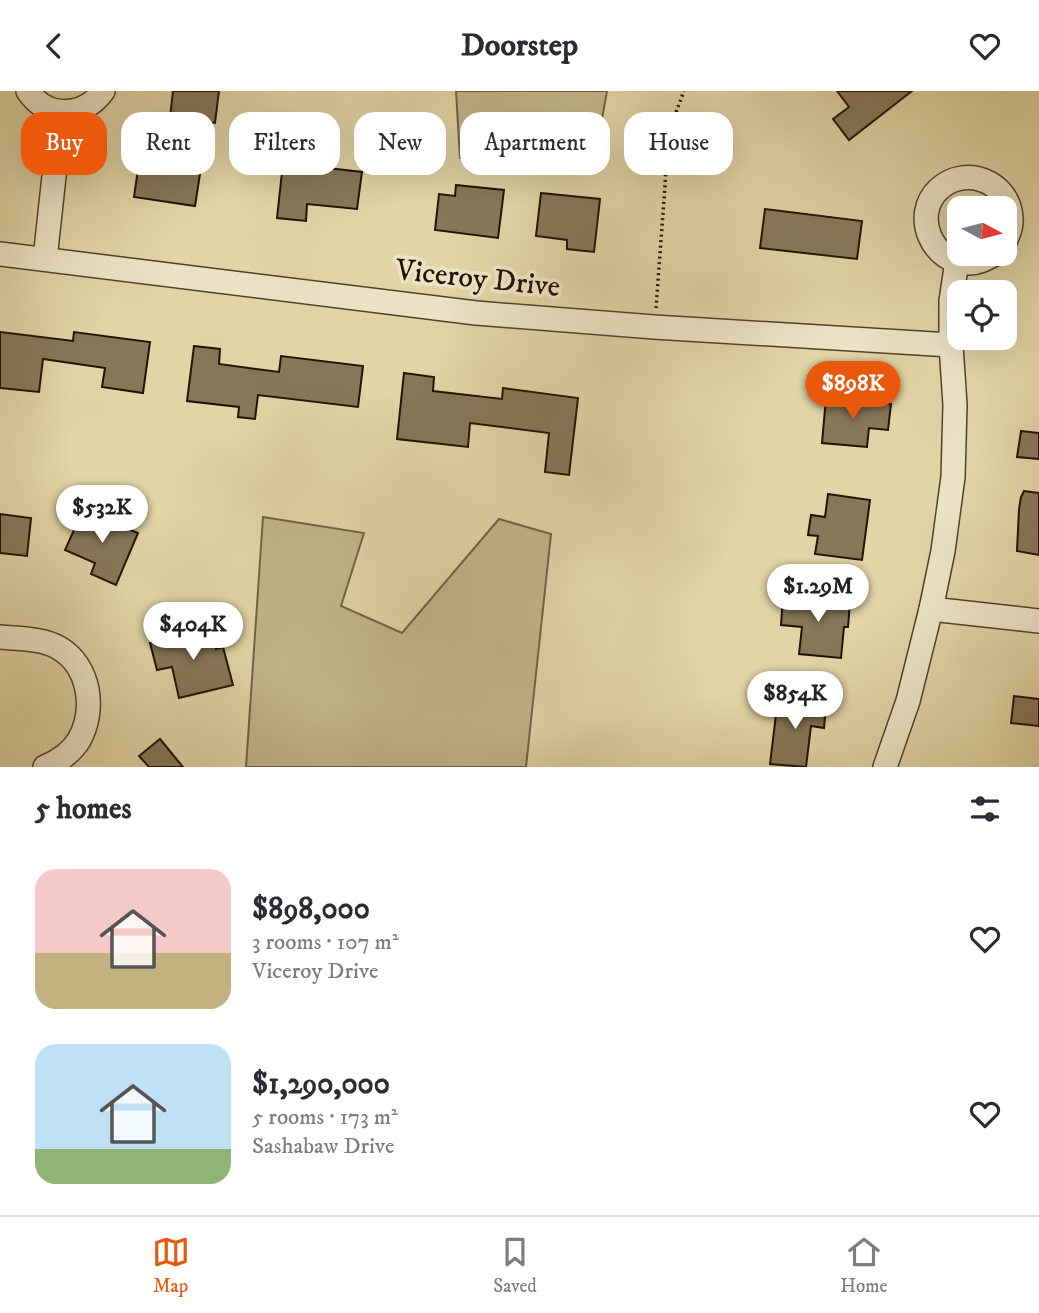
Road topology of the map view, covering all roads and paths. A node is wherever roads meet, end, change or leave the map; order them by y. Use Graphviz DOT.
graph roads {
  1 [pos="28,91"];
  2 [pos="103,91"];
  3 [pos="684,91"];
  4 [pos="61,112"];
  5 [pos="73,112"];
  6 [pos="54,175"];
  7 [pos="1004,196"];
  8 [pos="0,254"];
  9 [pos="947,256"];
  10 [pos="45,259"];
  11 [pos="654,327"];
  12 [pos="947,345"];
  13 [pos="951,350"];
  14 [pos="931,609"];
  15 [pos="1039,621"];
  16 [pos="0,636"];
  17 [pos="45,767"];
  18 [pos="885,767"];
  1 -- 4 [label="street"];
  2 -- 5 [label="street"];
  3 -- 11 [label="path"];
  6 -- 10 [label="street"];
  7 -- 9 [label="street"];
  8 -- 10 [label="street, Viceroy Drive"];
  10 -- 11 [label="street, Viceroy Drive"];
  11 -- 12 [label="street, Viceroy Drive"];
  13 -- 14 [label="street"];
  14 -- 15 [label="street"];
  14 -- 18 [label="street"];
  16 -- 17 [label="street"];
}
